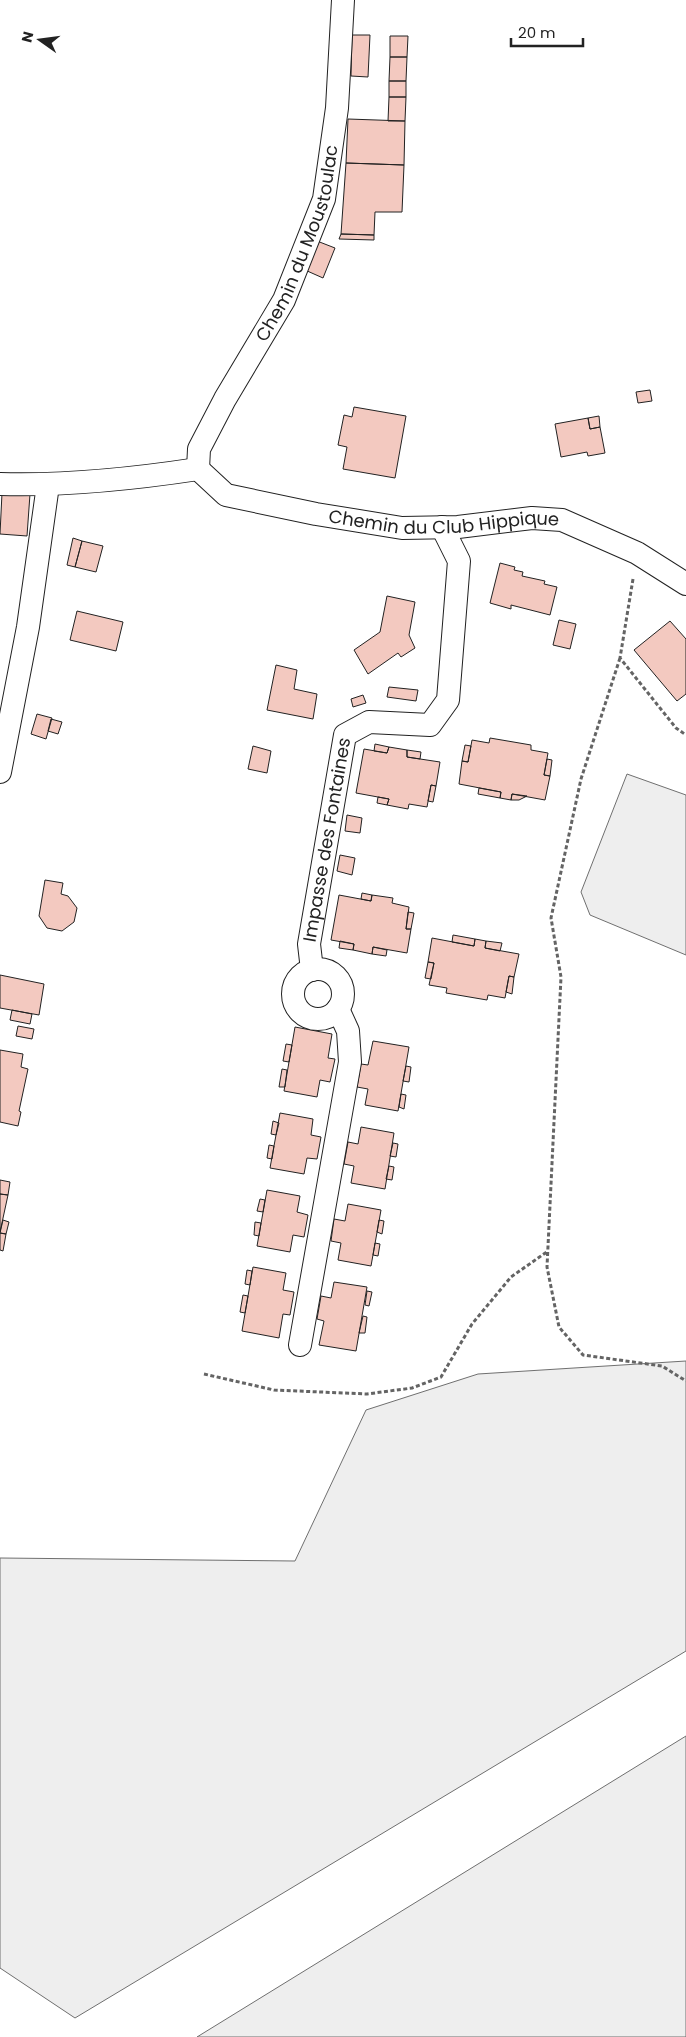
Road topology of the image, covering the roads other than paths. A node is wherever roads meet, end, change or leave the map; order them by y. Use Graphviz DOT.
graph roads {
  1 [pos="343,0"];
  2 [pos="198,469"];
  3 [pos="0,484"];
  4 [pos="48,485"];
  5 [pos="442,527"];
  6 [pos="686,584"];
  7 [pos="0,772"];
  8 [pos="312,970"];
  9 [pos="338,1009"];
  10 [pos="300,1345"];
  1 -- 2 [label="street, Chemin du Moustoulac"];
  2 -- 4 [label="street"];
  2 -- 5 [label="street, Chemin du Club Hippique"];
  3 -- 4 [label="street"];
  4 -- 7 [label="street"];
  5 -- 6 [label="street, Chemin du Club Hippique"];
  5 -- 8 [label="street, Impasse des Fontaines"];
  8 -- 9 [label="street, Impasse des Fontaines"];
  8 -- 9 [label="street"];
  9 -- 10 [label="street"];
}
